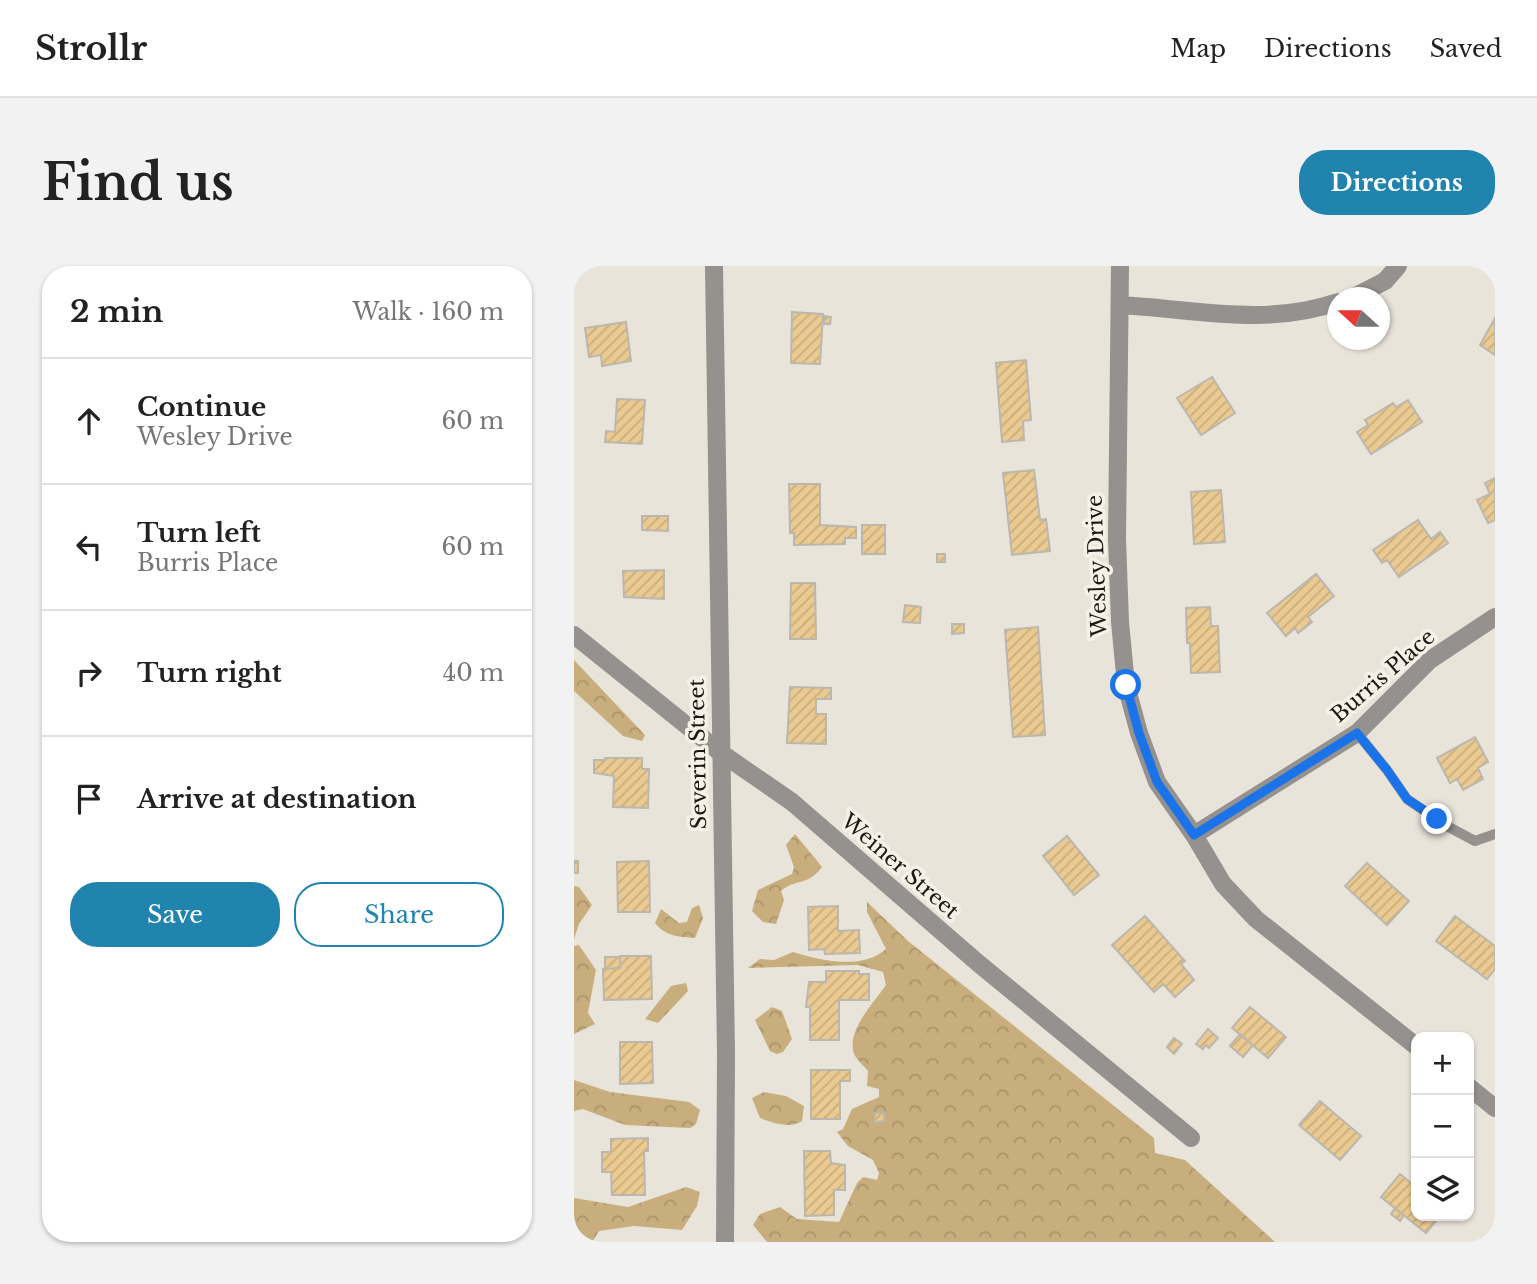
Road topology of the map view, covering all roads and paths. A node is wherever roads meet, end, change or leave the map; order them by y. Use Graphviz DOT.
graph roads {
  1 [pos="714,266"];
  2 [pos="1120,266"];
  3 [pos="1398,266"];
  4 [pos="1373,287"];
  5 [pos="1327,304"];
  6 [pos="1120,305"];
  7 [pos="1495,617"];
  8 [pos="574,635"];
  9 [pos="1357,733"];
  10 [pos="721,753"];
  11 [pos="1495,834"];
  12 [pos="1194,835"];
  13 [pos="1411,1042"];
  14 [pos="1474,1091"];
  15 [pos="1495,1108"];
  16 [pos="1191,1138"];
  17 [pos="724,1242"];
  1 -- 10 [label="street, Severin Street"];
  2 -- 6 [label="street, Wesley Drive"];
  3 -- 4 [label="street"];
  5 -- 6 [label="street"];
  6 -- 12 [label="street, Wesley Drive"];
  7 -- 9 [label="street, Burris Place"];
  8 -- 10 [label="street, Weiner Street"];
  9 -- 11 [label="lane"];
  9 -- 12 [label="street, Burris Place"];
  10 -- 16 [label="street, Weiner Street"];
  10 -- 17 [label="street, Severin Street"];
  12 -- 13 [label="street, Wesley Drive"];
  14 -- 15 [label="street"];
}
